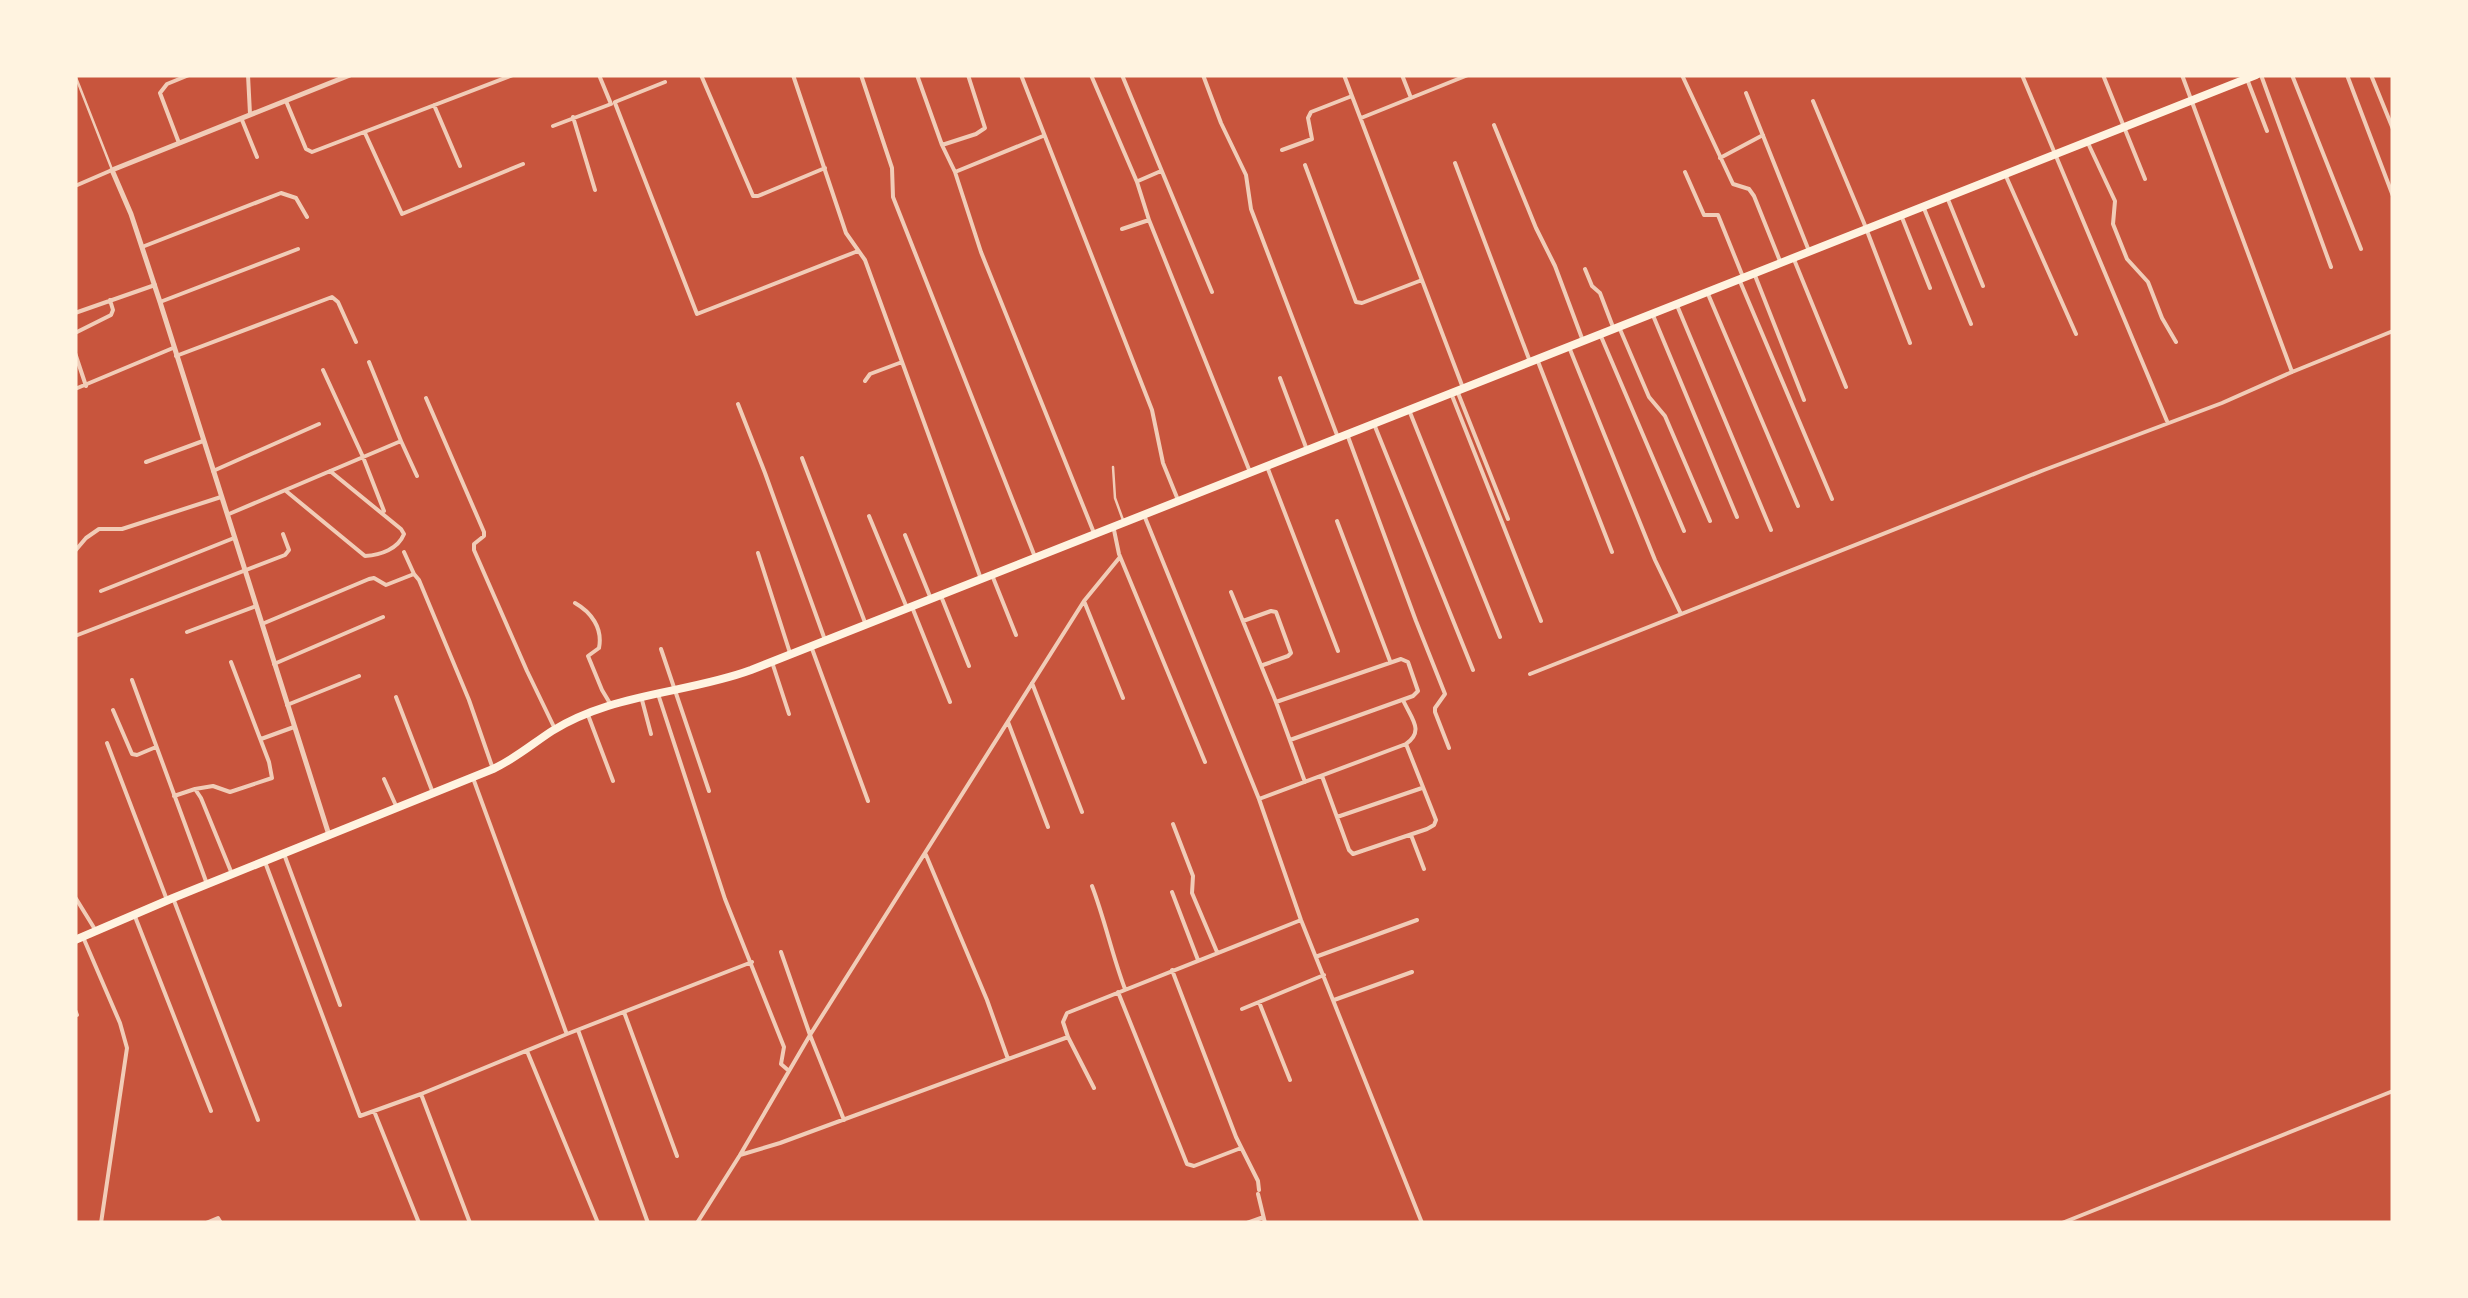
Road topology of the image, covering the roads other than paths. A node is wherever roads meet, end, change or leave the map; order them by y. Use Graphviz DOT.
graph roads {
  1 [pos="75,75"];
  2 [pos="188,75"];
  3 [pos="248,75"];
  4 [pos="350,75"];
  5 [pos="514,75"];
  6 [pos="599,75"];
  7 [pos="701,75"];
  8 [pos="793,75"];
  9 [pos="861,75"];
  10 [pos="917,75"];
  11 [pos="968,75"];
  12 [pos="1022,75"];
  13 [pos="1091,75"];
  14 [pos="1122,75"];
  15 [pos="1204,75"];
  16 [pos="1344,75"];
  17 [pos="1402,75"];
  18 [pos="1468,75"];
  19 [pos="1682,75"];
  20 [pos="2022,75"];
  21 [pos="2103,75"];
  22 [pos="2182,75"];
  23 [pos="2292,75"];
  24 [pos="2347,75"];
  25 [pos="2371,75"];
  26 [pos="2255,76"];
  27 [pos="1454,77"];
  28 [pos="665,82"];
  29 [pos="1746,93"];
  30 [pos="1352,96"];
  31 [pos="1411,98"];
  32 [pos="286,100"];
  33 [pos="1813,101"];
  34 [pos="2192,101"];
  35 [pos="613,104"];
  36 [pos="434,105"];
  37 [pos="250,114"];
  38 [pos="574,117"];
  39 [pos="241,118"];
  40 [pos="1361,118"];
  41 [pos="1494,125"];
  42 [pos="553,126"];
  43 [pos="2125,128"];
  44 [pos="2393,129"];
  45 [pos="2267,131"];
  46 [pos="365,133"];
  47 [pos="1044,135"];
  48 [pos="1763,136"];
  49 [pos="2087,142"];
  50 [pos="180,143"];
  51 [pos="942,145"];
  52 [pos="1282,150"];
  53 [pos="2054,154"];
  54 [pos="257,157"];
  55 [pos="1720,158"];
  56 [pos="2393,161"];
  57 [pos="1455,163"];
  58 [pos="523,164"];
  59 [pos="1304,165"];
  60 [pos="2382,165"];
  61 [pos="460,166"];
  62 [pos="825,168"];
  63 [pos="112,170"];
  64 [pos="1160,171"];
  65 [pos="954,172"];
  66 [pos="1685,172"];
  67 [pos="2005,174"];
  68 [pos="2146,179"];
  69 [pos="1136,182"];
  70 [pos="75,186"];
  71 [pos="596,190"];
  72 [pos="2393,196"];
  73 [pos="1947,197"];
  74 [pos="1923,206"];
  75 [pos="1901,215"];
  76 [pos="307,217"];
  77 [pos="1149,220"];
  78 [pos="1866,228"];
  79 [pos="1122,229"];
  80 [pos="142,247"];
  81 [pos="298,249"];
  82 [pos="2361,249"];
  83 [pos="858,251"];
  84 [pos="1809,251"];
  85 [pos="1793,257"];
  86 [pos="1780,262"];
  87 [pos="2331,267"];
  88 [pos="1585,268"];
  89 [pos="1754,273"];
  90 [pos="1741,278"];
  91 [pos="1422,280"];
  92 [pos="154,285"];
  93 [pos="1983,286"];
  94 [pos="1930,288"];
  95 [pos="1212,292"];
  96 [pos="1707,292"];
  97 [pos="110,300"];
  98 [pos="160,302"];
  99 [pos="1676,303"];
  100 [pos="75,312"];
  101 [pos="1652,313"];
  102 [pos="1971,324"];
  103 [pos="1616,328"];
  104 [pos="2393,331"];
  105 [pos="75,333"];
  106 [pos="1600,334"];
  107 [pos="2076,334"];
  108 [pos="1583,340"];
  109 [pos="356,342"];
  110 [pos="2176,342"];
  111 [pos="1910,343"];
  112 [pos="1568,347"];
  113 [pos="175,352"];
  114 [pos="75,353"];
  115 [pos="1534,360"];
  116 [pos="369,362"];
  117 [pos="902,362"];
  118 [pos="323,370"];
  119 [pos="2292,372"];
  120 [pos="1280,378"];
  121 [pos="865,381"];
  122 [pos="86,386"];
  123 [pos="1846,387"];
  124 [pos="75,389"];
  125 [pos="1457,391"];
  126 [pos="426,398"];
  127 [pos="1804,400"];
  128 [pos="738,404"];
  129 [pos="1409,410"];
  130 [pos="2167,423"];
  131 [pos="319,424"];
  132 [pos="1374,424"];
  133 [pos="1343,436"];
  134 [pos="204,441"];
  135 [pos="401,441"];
  136 [pos="1307,450"];
  137 [pos="363,457"];
  138 [pos="802,458"];
  139 [pos="146,462"];
  140 [pos="1266,466"];
  141 [pos="1112,467"];
  142 [pos="330,471"];
  143 [pos="213,472"];
  144 [pos="1250,472"];
  145 [pos="417,476"];
  146 [pos="286,491"];
  147 [pos="221,497"];
  148 [pos="1832,499"];
  149 [pos="1178,500"];
  150 [pos="1798,506"];
  151 [pos="226,515"];
  152 [pos="386,515"];
  153 [pos="869,516"];
  154 [pos="1737,517"];
  155 [pos="1132,518"];
  156 [pos="1508,519"];
  157 [pos="1337,521"];
  158 [pos="1710,522"];
  159 [pos="1114,526"];
  160 [pos="1771,530"];
  161 [pos="1684,531"];
  162 [pos="1094,533"];
  163 [pos="283,534"];
  164 [pos="904,535"];
  165 [pos="234,538"];
  166 [pos="75,551"];
  167 [pos="404,552"];
  168 [pos="1612,552"];
  169 [pos="758,553"];
  170 [pos="1120,555"];
  171 [pos="1036,557"];
  172 [pos="244,571"];
  173 [pos="414,574"];
  174 [pos="992,575"];
  175 [pos="981,579"];
  176 [pos="101,591"];
  177 [pos="1231,592"];
  178 [pos="941,595"];
  179 [pos="930,599"];
  180 [pos="1084,601"];
  181 [pos="575,603"];
  182 [pos="256,606"];
  183 [pos="910,607"];
  184 [pos="1681,614"];
  185 [pos="383,618"];
  186 [pos="1541,621"];
  187 [pos="1243,622"];
  188 [pos="261,624"];
  189 [pos="866,625"];
  190 [pos="187,632"];
  191 [pos="1016,635"];
  192 [pos="75,636"];
  193 [pos="1500,637"];
  194 [pos="825,640"];
  195 [pos="811,646"];
  196 [pos="660,649"];
  197 [pos="1338,651"];
  198 [pos="790,655"];
  199 [pos="231,662"];
  200 [pos="772,662"];
  201 [pos="1390,662"];
  202 [pos="274,664"];
  203 [pos="969,666"];
  204 [pos="1262,666"];
  205 [pos="1473,670"];
  206 [pos="1530,674"];
  207 [pos="359,676"];
  208 [pos="132,680"];
  209 [pos="1032,683"];
  210 [pos="676,691"];
  211 [pos="658,694"];
  212 [pos="396,697"];
  213 [pos="642,698"];
  214 [pos="1122,698"];
  215 [pos="1403,700"];
  216 [pos="950,702"];
  217 [pos="1276,702"];
  218 [pos="611,705"];
  219 [pos="288,706"];
  220 [pos="113,710"];
  221 [pos="587,714"];
  222 [pos="789,714"];
  223 [pos="1008,722"];
  224 [pos="294,727"];
  225 [pos="555,729"];
  226 [pos="651,734"];
  227 [pos="259,740"];
  228 [pos="1290,740"];
  229 [pos="106,743"];
  230 [pos="1406,744"];
  231 [pos="156,746"];
  232 [pos="1449,748"];
  233 [pos="1206,762"];
  234 [pos="493,769"];
  235 [pos="1322,776"];
  236 [pos="473,778"];
  237 [pos="384,779"];
  238 [pos="612,781"];
  239 [pos="1304,782"];
  240 [pos="1422,788"];
  241 [pos="195,789"];
  242 [pos="709,791"];
  243 [pos="434,793"];
  244 [pos="174,796"];
  245 [pos="1258,799"];
  246 [pos="868,801"];
  247 [pos="397,808"];
  248 [pos="1082,812"];
  249 [pos="1337,817"];
  250 [pos="1173,824"];
  251 [pos="1048,827"];
  252 [pos="329,835"];
  253 [pos="1411,835"];
  254 [pos="284,854"];
  255 [pos="926,854"];
  256 [pos="264,862"];
  257 [pos="1424,869"];
  258 [pos="232,874"];
  259 [pos="207,884"];
  260 [pos="1092,886"];
  261 [pos="1172,892"];
  262 [pos="75,897"];
  263 [pos="170,899"];
  264 [pos="134,914"];
  265 [pos="1301,920"];
  266 [pos="1417,920"];
  267 [pos="96,931"];
  268 [pos="79,938"];
  269 [pos="782,952"];
  270 [pos="1217,952"];
  271 [pos="1316,956"];
  272 [pos="1198,960"];
  273 [pos="752,962"];
  274 [pos="1172,970"];
  275 [pos="1412,972"];
  276 [pos="1324,975"];
  277 [pos="1125,989"];
  278 [pos="1118,992"];
  279 [pos="1334,1000"];
  280 [pos="1259,1002"];
  281 [pos="340,1004"];
  282 [pos="1242,1009"];
  283 [pos="624,1012"];
  284 [pos="578,1030"];
  285 [pos="566,1034"];
  286 [pos="810,1035"];
  287 [pos="1068,1037"];
  288 [pos="527,1051"];
  289 [pos="1008,1059"];
  290 [pos="788,1071"];
  291 [pos="1290,1080"];
  292 [pos="1094,1088"];
  293 [pos="2393,1090"];
  294 [pos="422,1094"];
  295 [pos="211,1111"];
  296 [pos="374,1111"];
  297 [pos="258,1120"];
  298 [pos="844,1120"];
  299 [pos="1241,1148"];
  300 [pos="740,1155"];
  301 [pos="677,1156"];
  302 [pos="1264,1220"];
  303 [pos="209,1222"];
  304 [pos="102,1223"];
  305 [pos="221,1223"];
  306 [pos="419,1223"];
  307 [pos="470,1223"];
  308 [pos="598,1223"];
  309 [pos="648,1223"];
  310 [pos="697,1223"];
  311 [pos="1247,1223"];
  312 [pos="1422,1223"];
  313 [pos="2062,1223"];
  1 -- 63 [label="lane"];
  2 -- 50 [label="street"];
  3 -- 37 [label="street"];
  4 -- 32 [label="street"];
  5 -- 36 [label="street"];
  6 -- 35 [label="street"];
  7 -- 62 [label="street"];
  8 -- 62 [label="street"];
  9 -- 171 [label="street"];
  10 -- 51 [label="street"];
  11 -- 51 [label="street"];
  12 -- 47 [label="street"];
  13 -- 69 [label="street"];
  14 -- 64 [label="street"];
  15 -- 133 [label="street"];
  16 -- 30 [label="street"];
  17 -- 31 [label="street"];
  18 -- 27 [label="street"];
  19 -- 55 [label="street"];
  20 -- 53 [label="street"];
  21 -- 43 [label="street"];
  22 -- 34 [label="street"];
  23 -- 82 [label="street"];
  24 -- 60 [label="street"];
  25 -- 44 [label="street"];
  26 -- 34 [label="highway"];
  26 -- 45 [label="street"];
  26 -- 87 [label="street"];
  27 -- 31 [label="street"];
  28 -- 35 [label="street"];
  29 -- 48 [label="street"];
  30 -- 40 [label="street"];
  30 -- 52 [label="street"];
  31 -- 40 [label="street"];
  32 -- 37 [label="street"];
  32 -- 46 [label="street"];
  33 -- 78 [label="street"];
  34 -- 43 [label="highway"];
  34 -- 119 [label="street"];
  35 -- 38 [label="street"];
  35 -- 83 [label="street"];
  36 -- 46 [label="street"];
  36 -- 61 [label="street"];
  37 -- 39 [label="street"];
  38 -- 42 [label="street"];
  38 -- 71 [label="street"];
  39 -- 50 [label="street"];
  39 -- 54 [label="street"];
  40 -- 91 [label="street"];
  41 -- 108 [label="street"];
  43 -- 49 [label="highway"];
  43 -- 68 [label="street"];
  46 -- 58 [label="street"];
  47 -- 65 [label="street"];
  47 -- 149 [label="street"];
  48 -- 55 [label="street"];
  48 -- 84 [label="street"];
  49 -- 53 [label="highway"];
  49 -- 110 [label="street"];
  50 -- 63 [label="street"];
  51 -- 65 [label="street"];
  53 -- 67 [label="highway"];
  53 -- 130 [label="street"];
  55 -- 86 [label="street"];
  56 -- 60 [label="street"];
  57 -- 115 [label="street"];
  59 -- 91 [label="street"];
  60 -- 72 [label="street"];
  62 -- 83 [label="street"];
  63 -- 70 [label="street"];
  63 -- 80 [label="street"];
  64 -- 69 [label="street"];
  64 -- 95 [label="street"];
  65 -- 162 [label="street"];
  66 -- 90 [label="street"];
  67 -- 73 [label="highway"];
  67 -- 107 [label="street"];
  69 -- 77 [label="street"];
  73 -- 74 [label="highway"];
  73 -- 93 [label="street"];
  74 -- 75 [label="highway"];
  74 -- 102 [label="street"];
  75 -- 78 [label="highway"];
  75 -- 94 [label="street"];
  76 -- 80 [label="street"];
  77 -- 79 [label="street"];
  77 -- 144 [label="street"];
  78 -- 84 [label="highway"];
  78 -- 111 [label="street"];
  80 -- 92 [label="street"];
  81 -- 98 [label="street"];
  83 -- 117 [label="street"];
  84 -- 85 [label="highway"];
  85 -- 86 [label="highway"];
  85 -- 123 [label="street"];
  86 -- 89 [label="highway"];
  88 -- 103 [label="street"];
  89 -- 90 [label="highway"];
  89 -- 127 [label="street"];
  90 -- 96 [label="highway"];
  90 -- 148 [label="street"];
  91 -- 125 [label="street"];
  92 -- 97 [label="street"];
  92 -- 98 [label="street"];
  96 -- 99 [label="highway"];
  96 -- 150 [label="street"];
  97 -- 100 [label="street"];
  97 -- 105 [label="street"];
  98 -- 113 [label="street"];
  99 -- 101 [label="highway"];
  99 -- 160 [label="street"];
  101 -- 103 [label="highway"];
  101 -- 154 [label="street"];
  103 -- 106 [label="highway"];
  103 -- 158 [label="street"];
  104 -- 119 [label="street"];
  106 -- 108 [label="highway"];
  106 -- 161 [label="street"];
  108 -- 112 [label="highway"];
  109 -- 113 [label="street"];
  112 -- 115 [label="highway"];
  112 -- 184 [label="street"];
  113 -- 122 [label="street"];
  113 -- 134 [label="street"];
  114 -- 122 [label="street"];
  115 -- 125 [label="highway"];
  115 -- 168 [label="street"];
  116 -- 135 [label="street"];
  117 -- 121 [label="street"];
  117 -- 175 [label="street"];
  118 -- 137 [label="street"];
  119 -- 130 [label="street"];
  120 -- 136 [label="street"];
  122 -- 124 [label="street"];
  125 -- 129 [label="highway"];
  125 -- 156 [label="street"];
  125 -- 186 [label="street"];
  126 -- 225 [label="street"];
  128 -- 194 [label="street"];
  129 -- 132 [label="highway"];
  129 -- 193 [label="street"];
  130 -- 184 [label="street"];
  131 -- 143 [label="street"];
  132 -- 133 [label="highway"];
  132 -- 205 [label="street"];
  133 -- 136 [label="highway"];
  133 -- 232 [label="street"];
  134 -- 139 [label="street"];
  134 -- 143 [label="street"];
  135 -- 137 [label="street"];
  135 -- 145 [label="street"];
  136 -- 140 [label="highway"];
  137 -- 142 [label="street"];
  137 -- 152 [label="street"];
  138 -- 189 [label="street"];
  140 -- 144 [label="highway"];
  140 -- 197 [label="street"];
  141 -- 155 [label="lane"];
  142 -- 146 [label="street"];
  142 -- 152 [label="street"];
  143 -- 147 [label="street"];
  144 -- 149 [label="highway"];
  146 -- 151 [label="street"];
  146 -- 152 [label="street"];
  147 -- 151 [label="street"];
  147 -- 166 [label="street"];
  149 -- 155 [label="highway"];
  151 -- 165 [label="street"];
  153 -- 183 [label="street"];
  155 -- 159 [label="highway"];
  155 -- 245 [label="street"];
  157 -- 201 [label="street"];
  159 -- 162 [label="highway"];
  159 -- 170 [label="street"];
  162 -- 171 [label="highway"];
  163 -- 172 [label="street"];
  164 -- 179 [label="street"];
  165 -- 172 [label="street"];
  165 -- 176 [label="street"];
  167 -- 173 [label="street"];
  169 -- 198 [label="street"];
  170 -- 180 [label="street"];
  170 -- 233 [label="street"];
  171 -- 174 [label="highway"];
  172 -- 182 [label="street"];
  172 -- 192 [label="street"];
  173 -- 188 [label="street"];
  173 -- 234 [label="street"];
  174 -- 175 [label="highway"];
  174 -- 191 [label="street"];
  175 -- 178 [label="highway"];
  177 -- 187 [label="street"];
  178 -- 179 [label="highway"];
  178 -- 203 [label="street"];
  179 -- 183 [label="highway"];
  180 -- 209 [label="street"];
  180 -- 214 [label="street"];
  181 -- 218 [label="street"];
  182 -- 188 [label="street"];
  182 -- 190 [label="street"];
  183 -- 189 [label="highway"];
  183 -- 216 [label="street"];
  184 -- 206 [label="street"];
  185 -- 202 [label="street"];
  187 -- 204 [label="street"];
  187 -- 204 [label="street"];
  188 -- 202 [label="street"];
  189 -- 194 [label="highway"];
  194 -- 195 [label="highway"];
  195 -- 198 [label="highway"];
  195 -- 246 [label="street"];
  196 -- 210 [label="street"];
  198 -- 200 [label="highway"];
  199 -- 227 [label="street"];
  200 -- 210 [label="highway"];
  200 -- 222 [label="street"];
  201 -- 215 [label="street"];
  201 -- 217 [label="street"];
  202 -- 219 [label="street"];
  204 -- 217 [label="street"];
  207 -- 219 [label="street"];
  208 -- 231 [label="street"];
  209 -- 223 [label="street"];
  209 -- 248 [label="street"];
  210 -- 211 [label="highway"];
  210 -- 242 [label="street"];
  211 -- 213 [label="highway"];
  211 -- 273 [label="street"];
  212 -- 243 [label="street"];
  213 -- 218 [label="highway"];
  213 -- 226 [label="street"];
  215 -- 228 [label="street"];
  215 -- 230 [label="street"];
  217 -- 228 [label="street"];
  218 -- 221 [label="highway"];
  219 -- 224 [label="street"];
  220 -- 231 [label="street"];
  221 -- 225 [label="highway"];
  221 -- 238 [label="street"];
  223 -- 251 [label="street"];
  223 -- 255 [label="street"];
  224 -- 227 [label="street"];
  224 -- 252 [label="street"];
  225 -- 234 [label="highway"];
  227 -- 241 [label="street"];
  228 -- 239 [label="street"];
  229 -- 263 [label="street"];
  230 -- 235 [label="street"];
  230 -- 240 [label="street"];
  231 -- 244 [label="street"];
  234 -- 236 [label="highway"];
  235 -- 239 [label="street"];
  235 -- 249 [label="street"];
  236 -- 243 [label="highway"];
  236 -- 285 [label="street"];
  237 -- 247 [label="street"];
  239 -- 245 [label="street"];
  240 -- 249 [label="street"];
  240 -- 253 [label="street"];
  241 -- 244 [label="street"];
  241 -- 258 [label="street"];
  243 -- 247 [label="highway"];
  244 -- 259 [label="street"];
  245 -- 265 [label="street"];
  247 -- 252 [label="highway"];
  249 -- 253 [label="street"];
  250 -- 270 [label="street"];
  252 -- 254 [label="highway"];
  253 -- 257 [label="street"];
  254 -- 256 [label="highway"];
  254 -- 281 [label="street"];
  255 -- 286 [label="street"];
  255 -- 289 [label="street"];
  256 -- 258 [label="highway"];
  256 -- 296 [label="street"];
  258 -- 259 [label="highway"];
  259 -- 263 [label="highway"];
  260 -- 277 [label="street"];
  261 -- 272 [label="street"];
  262 -- 267 [label="street"];
  263 -- 264 [label="highway"];
  263 -- 297 [label="street"];
  264 -- 267 [label="highway"];
  264 -- 295 [label="street"];
  265 -- 270 [label="street"];
  265 -- 271 [label="street"];
  266 -- 271 [label="street"];
  267 -- 268 [label="highway"];
  268 -- 304 [label="street"];
  269 -- 286 [label="street"];
  270 -- 272 [label="street"];
  271 -- 276 [label="street"];
  272 -- 274 [label="street"];
  273 -- 283 [label="street"];
  273 -- 290 [label="street"];
  274 -- 277 [label="street"];
  274 -- 299 [label="street"];
  275 -- 279 [label="street"];
  276 -- 279 [label="street"];
  276 -- 280 [label="street"];
  277 -- 278 [label="street"];
  278 -- 287 [label="street"];
  278 -- 299 [label="street"];
  279 -- 312 [label="street"];
  280 -- 282 [label="street"];
  280 -- 291 [label="street"];
  283 -- 284 [label="street"];
  283 -- 301 [label="street"];
  284 -- 285 [label="street"];
  284 -- 309 [label="street"];
  285 -- 288 [label="street"];
  286 -- 290 [label="street"];
  286 -- 298 [label="street"];
  287 -- 289 [label="street"];
  287 -- 292 [label="street"];
  288 -- 294 [label="street"];
  288 -- 308 [label="street"];
  289 -- 298 [label="street"];
  290 -- 300 [label="street"];
  293 -- 313 [label="street"];
  294 -- 296 [label="street"];
  294 -- 307 [label="street"];
  296 -- 306 [label="street"];
  298 -- 300 [label="street"];
  299 -- 302 [label="street"];
  300 -- 310 [label="street"];
  302 -- 311 [label="street"];
  303 -- 305 [label="street"];
}
